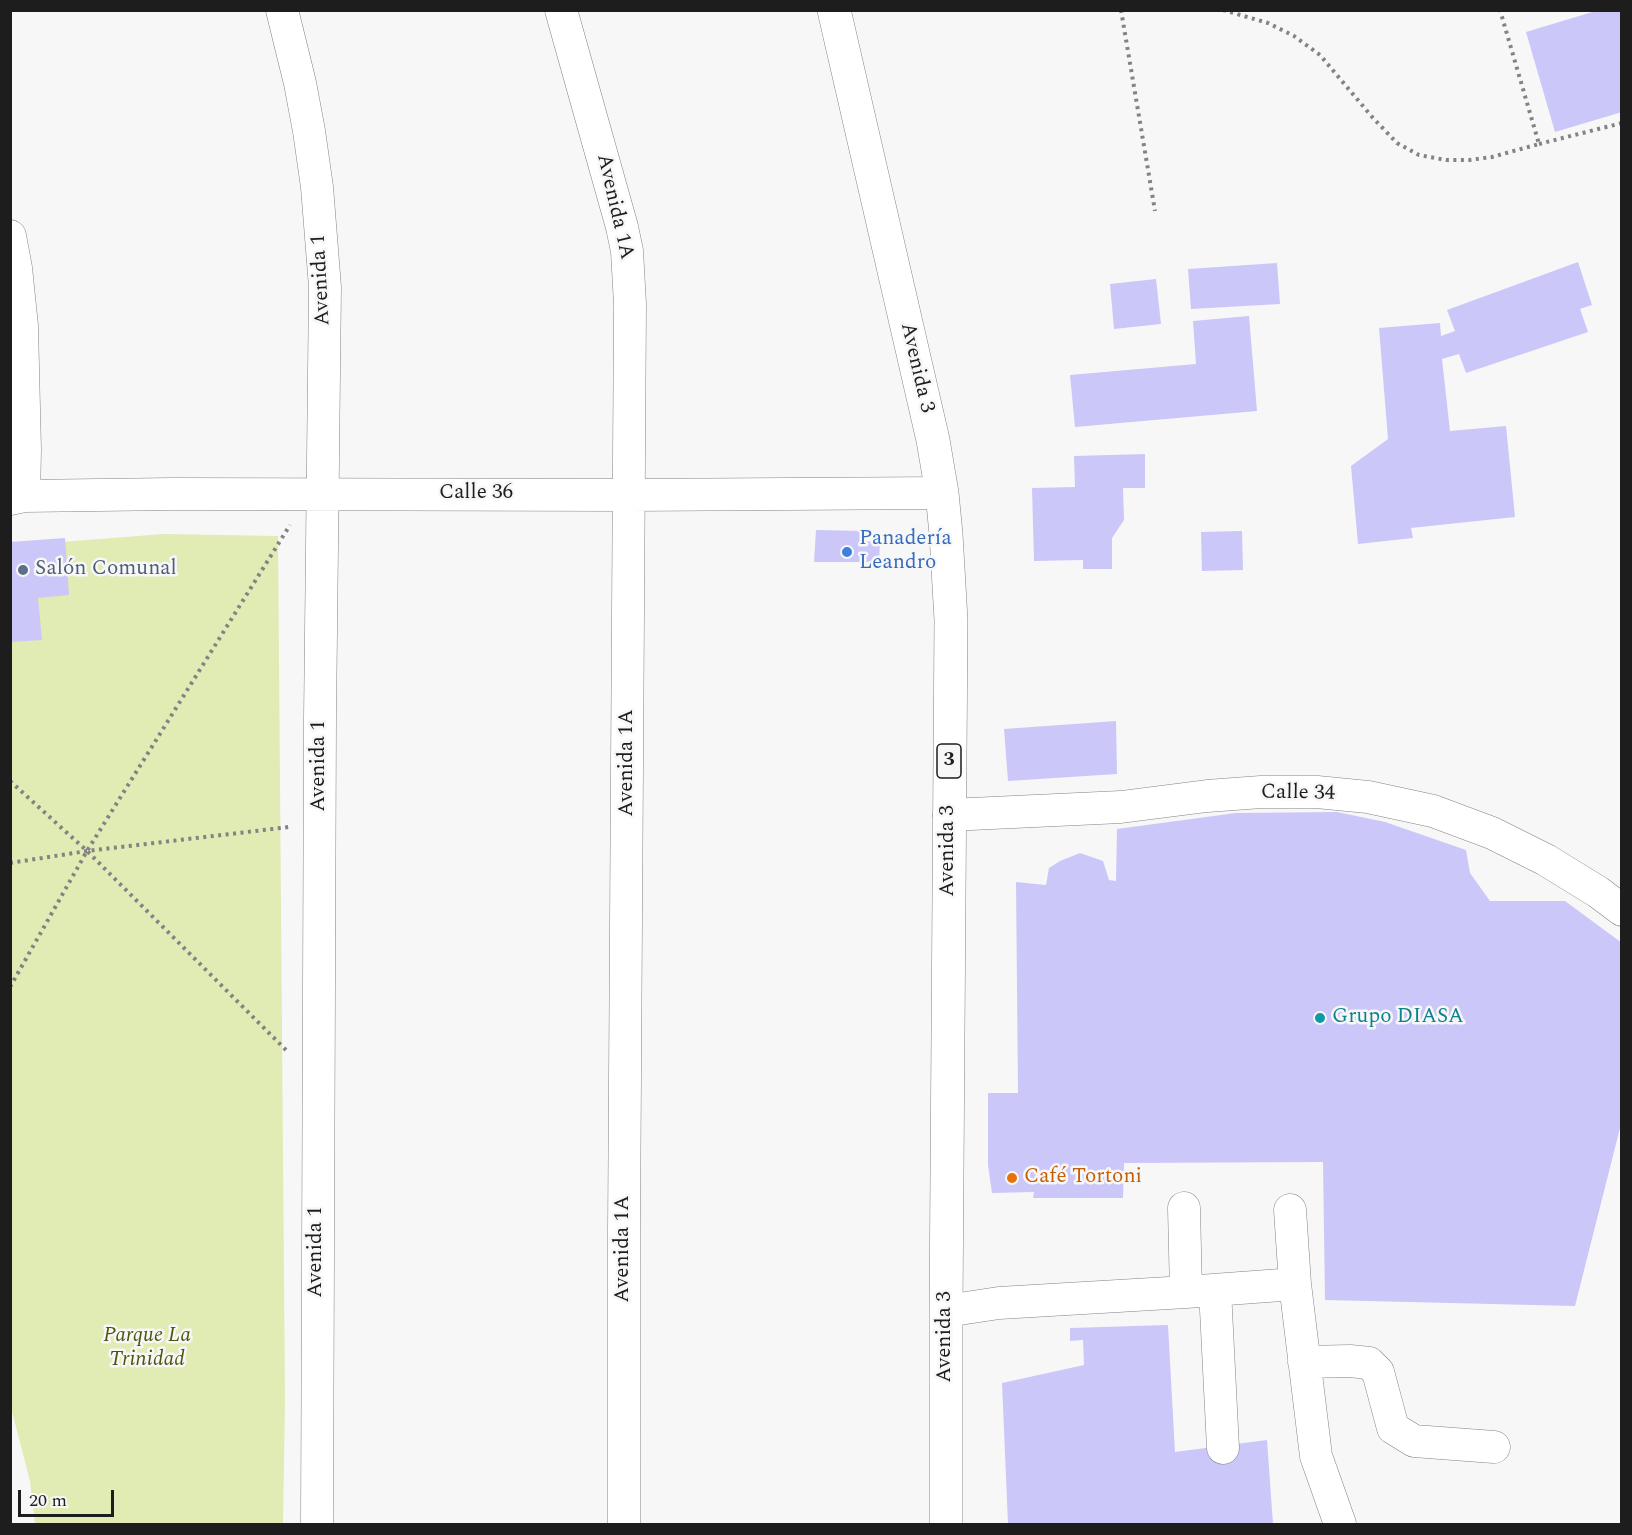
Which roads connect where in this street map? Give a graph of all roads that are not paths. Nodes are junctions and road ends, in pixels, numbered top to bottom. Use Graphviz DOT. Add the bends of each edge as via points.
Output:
graph roads {
  1 [pos="282,10"];
  2 [pos="561,10"];
  3 [pos="834,10"];
  4 [pos="10,236"];
  5 [pos="323,494"];
  6 [pos="942,494"];
  7 [pos="629,495"];
  8 [pos="17,497"];
  9 [pos="949,815"];
  10 [pos="1622,910"];
  11 [pos="1184,1208"];
  12 [pos="1290,1210"];
  13 [pos="1294,1284"];
  14 [pos="1200,1291"];
  15 [pos="946,1311"];
  16 [pos="1304,1362"];
  17 [pos="1494,1447"];
  18 [pos="1223,1449"];
  19 [pos="316,1524"];
  20 [pos="624,1524"];
  21 [pos="946,1524"];
  22 [pos="1340,1524"];
  1 -- 5 [label="street, Avenida 1" via="300,83 318,198 325,287"];
  2 -- 7 [label="street, Avenida 1A" via="627,252"];
  3 -- 6 [label="main road, Avenida 3 / 3"];
  4 -- 8 [label="street" via="22,326 25,450"];
  5 -- 7 [label="street, Calle 36"];
  5 -- 8 [label="street, Calle 36"];
  5 -- 19 [label="street, Avenida 1"];
  6 -- 7 [label="street, Calle 36"];
  6 -- 9 [label="main road, Avenida 3 / 3" via="951,620"];
  7 -- 20 [label="street, Avenida 1A"];
  9 -- 10 [label="street, Calle 34" via="1122,807 1261,792 1368,797 1433,810 1492,833 1546,860"];
  9 -- 15 [label="main road, Avenida 3 / 3"];
  11 -- 14 [label="street"];
  12 -- 13 [label="street"];
  13 -- 14 [label="street"];
  13 -- 16 [label="street"];
  14 -- 15 [label="street" via="999,1303"];
  14 -- 18 [label="street"];
  15 -- 21 [label="main road, Avenida 3 / 3"];
  16 -- 17 [label="street" via="1369,1363 1378,1372 1393,1428 1414,1441"];
  16 -- 22 [label="street" via="1316,1456"];
}
